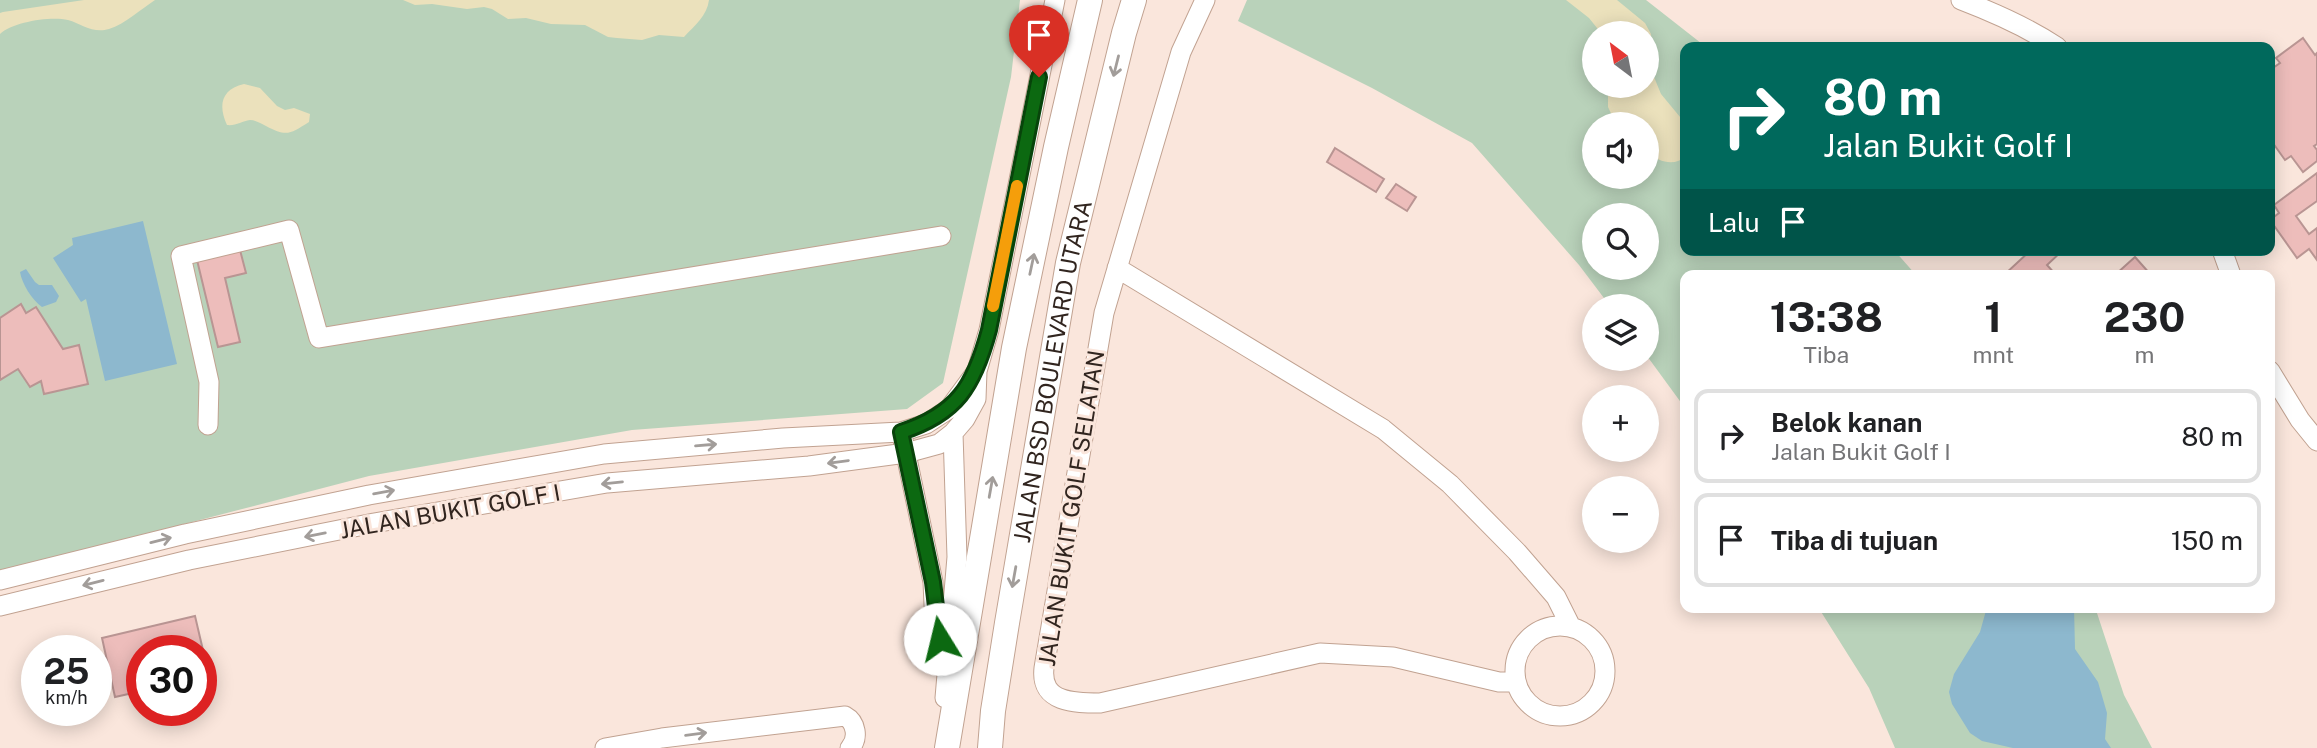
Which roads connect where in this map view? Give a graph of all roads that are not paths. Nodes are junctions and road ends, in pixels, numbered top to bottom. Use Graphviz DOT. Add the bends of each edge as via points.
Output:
graph roads {
  1 [pos="1055,0"];
  2 [pos="1090,0"];
  3 [pos="1134,0"];
  4 [pos="1205,0"];
  5 [pos="1961,0"];
  6 [pos="2049,42"];
  7 [pos="942,235"];
  8 [pos="1117,268"];
  9 [pos="977,371"];
  10 [pos="2275,379"];
  11 [pos="208,425"];
  12 [pos="901,432"];
  13 [pos="953,433"];
  14 [pos="2317,441"];
  15 [pos="906,453"];
  16 [pos="0,580"];
  17 [pos="2,600"];
  18 [pos="1571,627"];
  19 [pos="948,665"];
  20 [pos="1516,681"];
  21 [pos="605,748"];
  22 [pos="850,748"];
  23 [pos="945,748"];
  24 [pos="990,748"];
  1 -- 9 [label="street, JALAN BUKIT GOLF I"];
  23 -- 2 [label="main road, JALAN BSD BOULEVARD UTARA, one-way" via="1014,348"];
  3 -- 24 [label="main road, JALAN BSD BOULEVARD UTARA, one-way" via="1068,263"];
  4 -- 8 [label="street, JALAN BUKIT GOLF SELATAN" via="1181,52"];
  5 -- 6 [label="street"];
  7 -- 11 [label="street" via="319,338 289,230 181,256 209,382"];
  8 -- 18 [label="street" via="1383,429 1450,484 1501,535 1556,597"];
  8 -- 20 [label="street, JALAN BUKIT GOLF SELATAN" via="1104,313 1044,668 1050,691 1070,702 1100,703 1320,653 1393,657 1499,682"];
  9 -- 12 [label="street, JALAN BUKIT GOLF I" via="949,409 926,424"];
  9 -- 13 [label="street, JALAN BUKIT GOLF I" via="976,399"];
  10 -- 14 [label="street"];
  12 -- 15 [label="street"];
  16 -- 12 [label="street, JALAN BUKIT GOLF I, one-way" via="369,495 604,454"];
  13 -- 15 [label="street, JALAN BUKIT GOLF I" via="939,444"];
  13 -- 19 [label="street" via="957,557"];
  15 -- 17 [label="street, JALAN BUKIT GOLF I, one-way" via="607,483 374,523"];
  15 -- 19 [label="street"];
  18 -- 20 [label="street" via="1548,628 1528,639 1516,659"];
  18 -- 20 [label="street" via="1589,636 1604,662 1604,682 1587,706 1570,715 1540,712 1524,699"];
  19 -- 23 [label="street"];
  21 -- 22 [label="street, one-way" via="845,716 855,732"];
}
